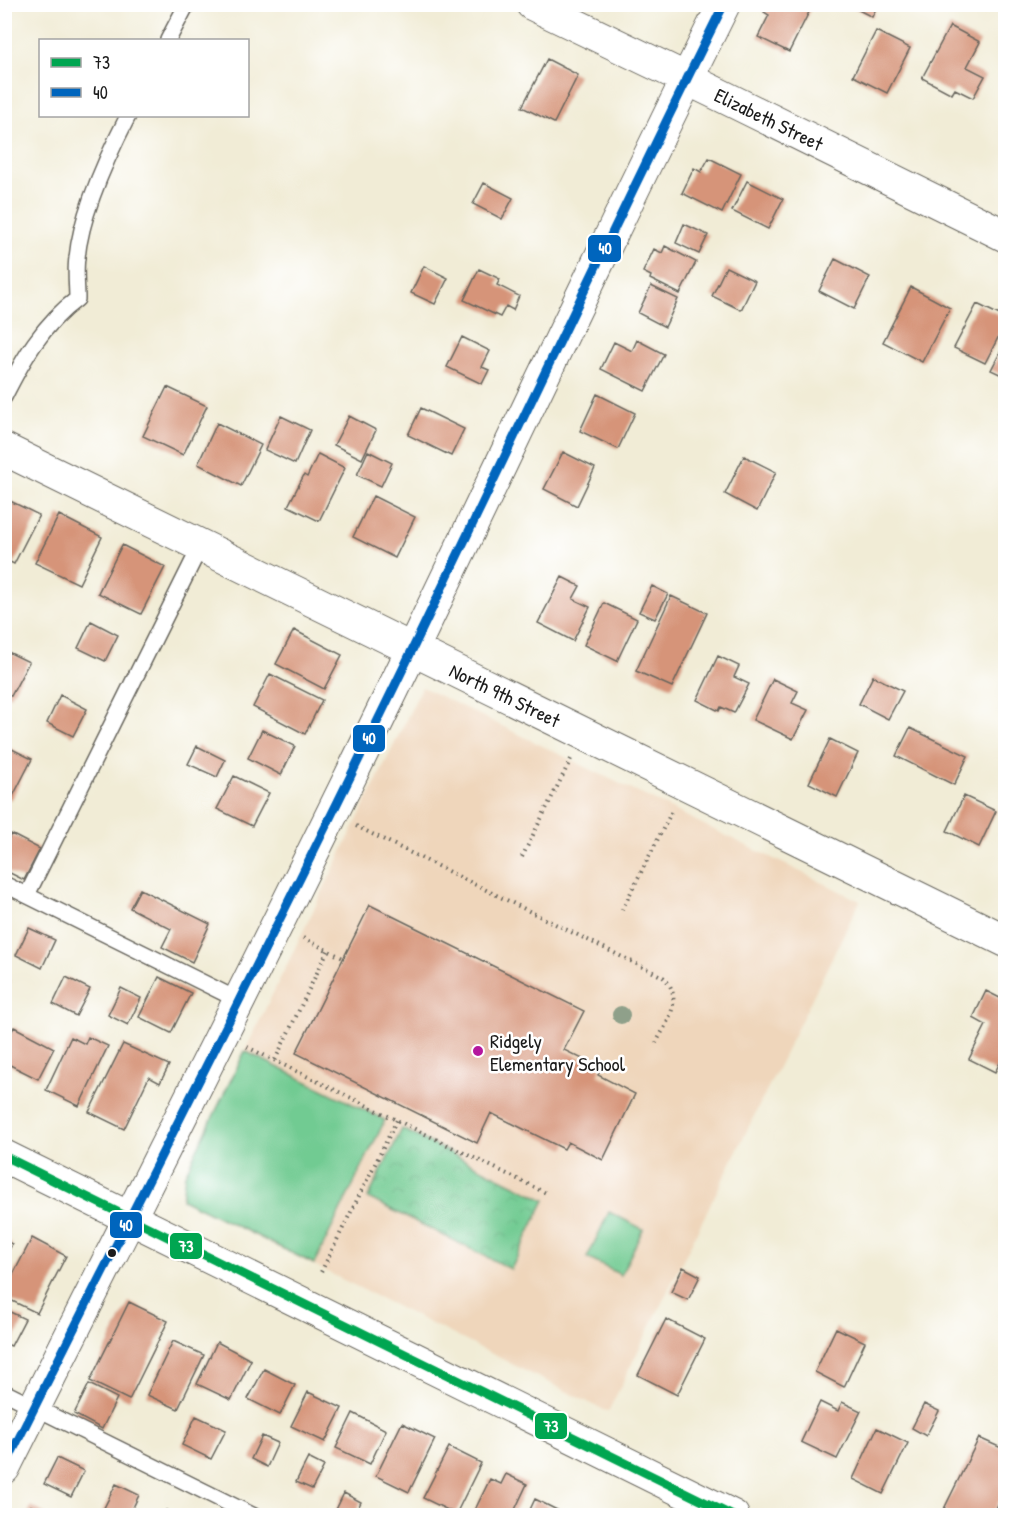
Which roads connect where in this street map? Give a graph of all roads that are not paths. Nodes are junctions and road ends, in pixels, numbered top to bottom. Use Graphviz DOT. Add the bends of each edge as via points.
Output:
graph roads {
  1 [pos="187,4"];
  2 [pos="532,4"];
  3 [pos="724,4"];
  4 [pos="169,39"];
  5 [pos="686,79"];
  6 [pos="127,117"];
  7 [pos="1005,236"];
  8 [pos="4,397"];
  9 [pos="4,449"];
  10 [pos="201,545"];
  11 [pos="412,650"];
  12 [pos="4,884"];
  13 [pos="27,895"];
  14 [pos="1005,941"];
  15 [pos="240,1001"];
  16 [pos="4,1156"];
  17 [pos="130,1218"];
  18 [pos="4,1392"];
  19 [pos="35,1407"];
  20 [pos="4,1468"];
  21 [pos="254,1515"];
  22 [pos="733,1515"];
  1 -- 4 [label="lane"];
  2 -- 5 [label="street, Elizabeth Street"];
  3 -- 5 [label="street"];
  5 -- 7 [label="street, Elizabeth Street"];
  5 -- 11 [label="street"];
  6 -- 8 [label="lane" via="85,221 77,258 77,299 46,325"];
  9 -- 10 [label="street, North 9th Street"];
  10 -- 11 [label="street, North 9th Street"];
  10 -- 13 [label="lane"];
  11 -- 14 [label="street, North 9th Street"];
  11 -- 15 [label="street"];
  12 -- 13 [label="lane"];
  13 -- 15 [label="lane"];
  15 -- 17 [label="street"];
  16 -- 17 [label="street"];
  17 -- 19 [label="street"];
  17 -- 22 [label="street"];
  18 -- 19 [label="lane"];
  19 -- 20 [label="street"];
  19 -- 21 [label="lane"];
}
